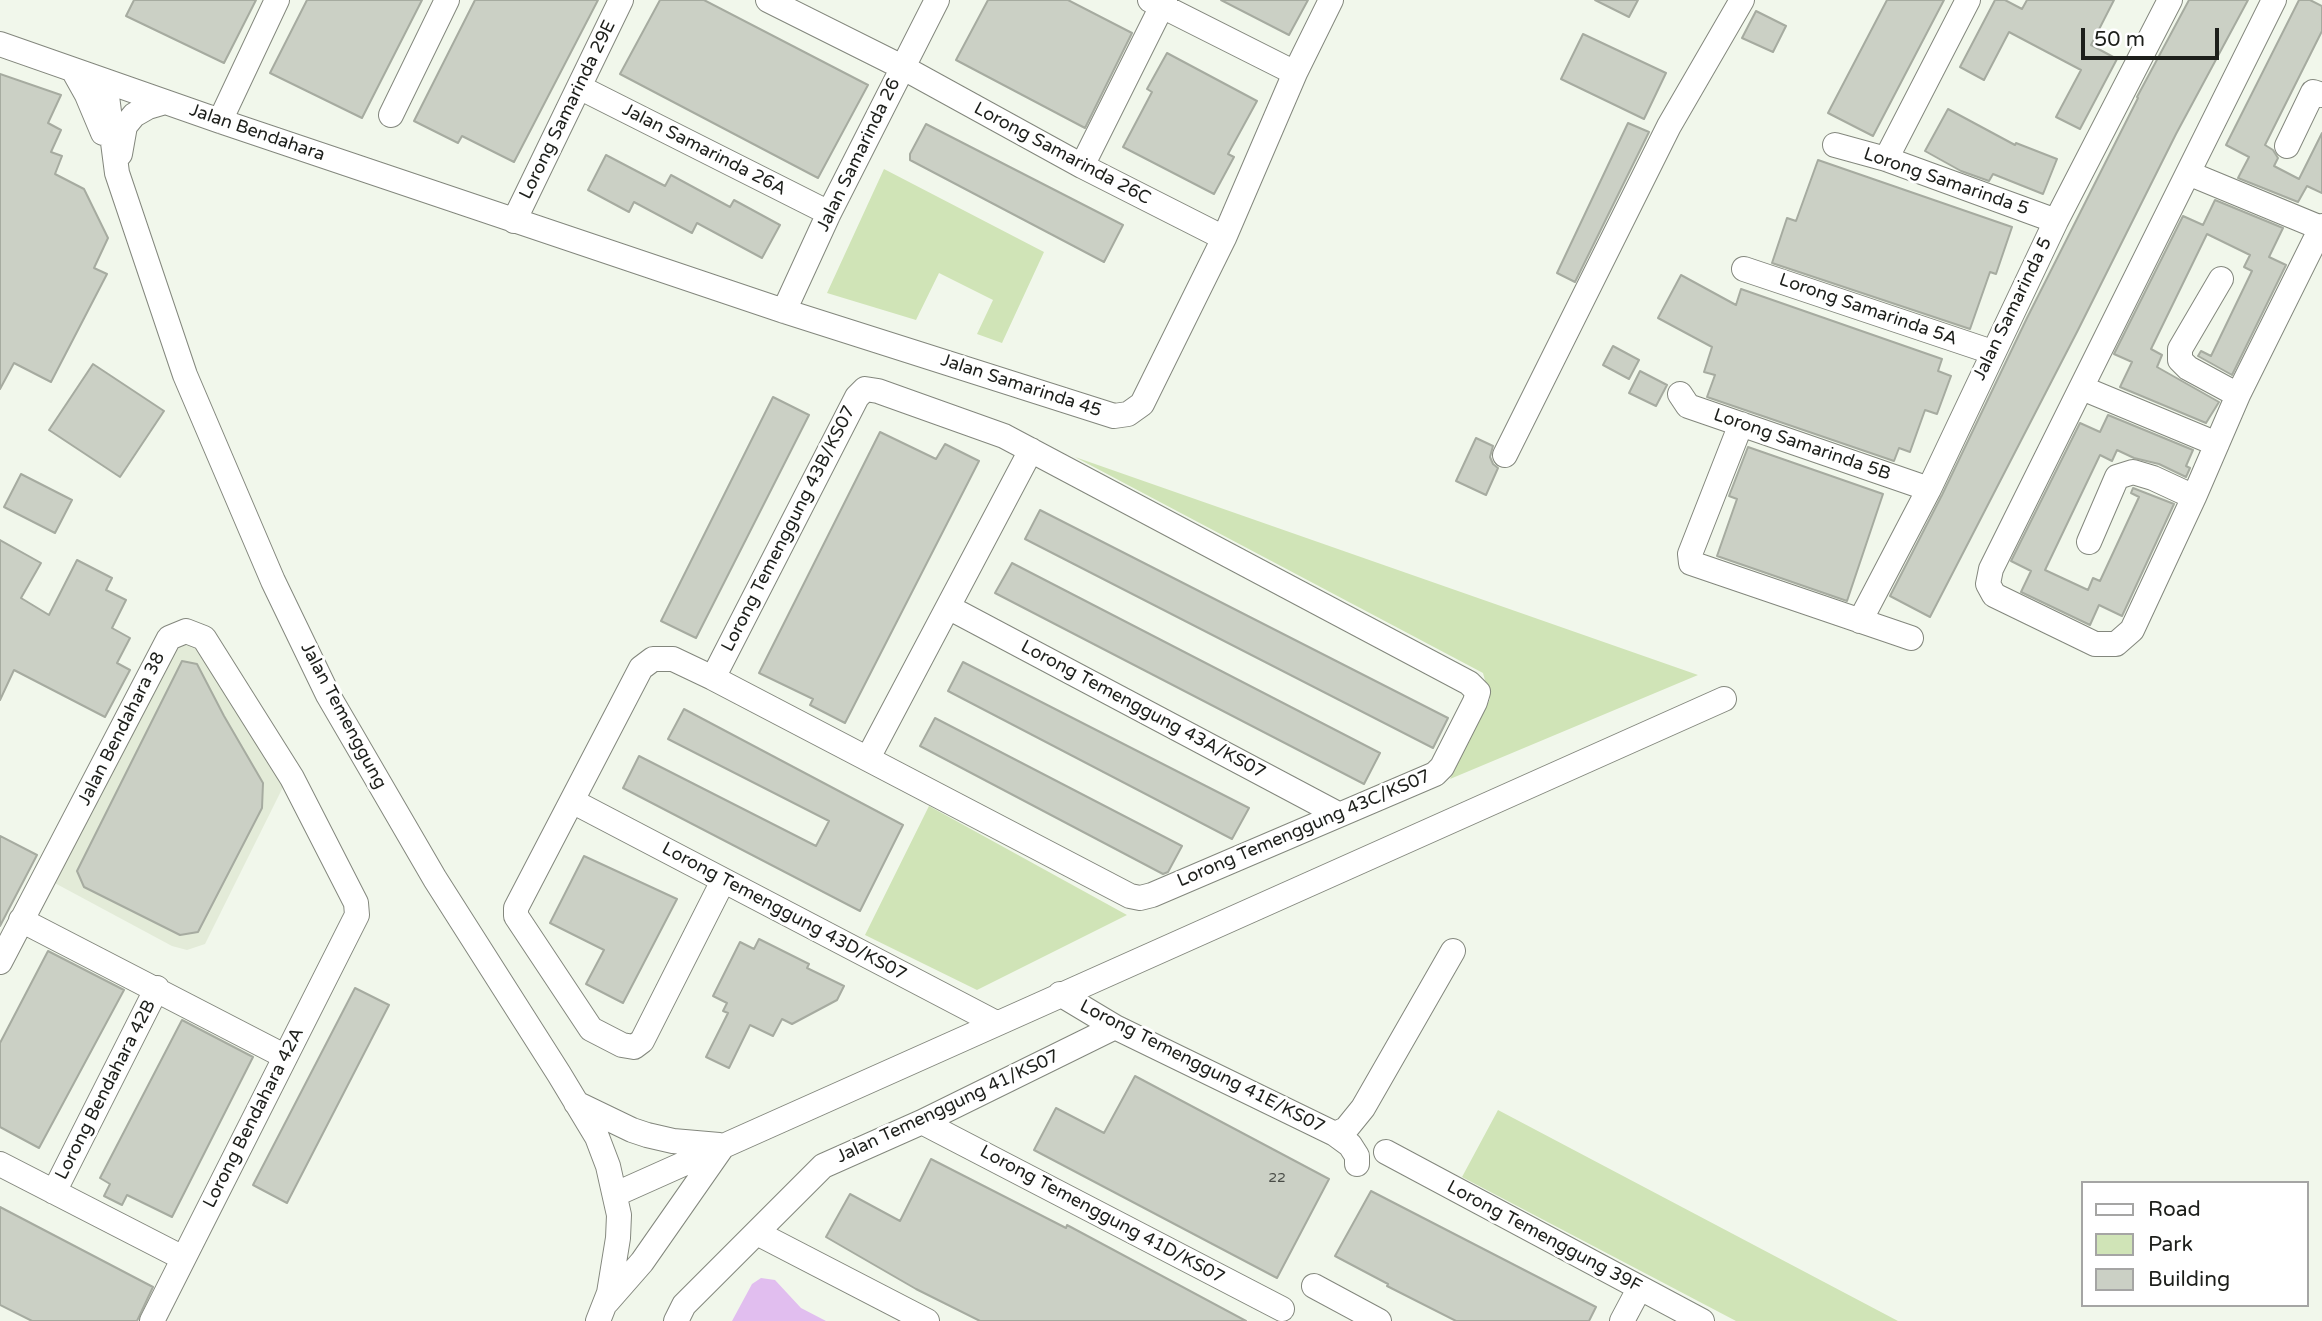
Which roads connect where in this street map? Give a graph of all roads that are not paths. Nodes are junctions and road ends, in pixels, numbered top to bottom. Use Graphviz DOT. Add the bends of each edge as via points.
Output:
graph roads {
  1 [pos="277,0"];
  2 [pos="447,0"];
  3 [pos="621,0"];
  4 [pos="768,0"];
  5 [pos="937,0"];
  6 [pos="1331,0"];
  7 [pos="1742,0"];
  8 [pos="1968,0"];
  9 [pos="2170,0"];
  10 [pos="2274,0"];
  11 [pos="1159,2"];
  12 [pos="0,44"];
  13 [pos="902,67"];
  14 [pos="73,70"];
  15 [pos="1295,73"];
  16 [pos="105,81"];
  17 [pos="2319,87"];
  18 [pos="579,88"];
  19 [pos="165,102"];
  20 [pos="391,115"];
  21 [pos="220,121"];
  22 [pos="1835,145"];
  23 [pos="2287,146"];
  24 [pos="1886,159"];
  25 [pos="1082,166"];
  26 [pos="117,173"];
  27 [pos="2188,173"];
  28 [pos="829,213"];
  29 [pos="514,220"];
  30 [pos="2056,221"];
  31 [pos="2321,227"];
  32 [pos="1224,238"];
  33 [pos="1744,268"];
  34 [pos="2221,279"];
  35 [pos="785,311"];
  36 [pos="1992,352"];
  37 [pos="2081,388"];
  38 [pos="1680,394"];
  39 [pos="2238,395"];
  40 [pos="1741,424"];
  41 [pos="2217,444"];
  42 [pos="1031,450"];
  43 [pos="1505,455"];
  44 [pos="1928,489"];
  45 [pos="2194,497"];
  46 [pos="2090,542"];
  47 [pos="948,607"];
  48 [pos="1860,621"];
  49 [pos="1911,638"];
  50 [pos="713,678"];
  51 [pos="1724,699"];
  52 [pos="868,758"];
  53 [pos="572,801"];
  54 [pos="1338,814"];
  55 [pos="723,881"];
  56 [pos="357,915"];
  57 [pos="22,920"];
  58 [pos="1453,951"];
  59 [pos="0,962"];
  60 [pos="157,988"];
  61 [pos="1060,994"];
  62 [pos="996,1023"];
  63 [pos="1115,1027"];
  64 [pos="284,1056"];
  65 [pos="576,1103"];
  66 [pos="922,1122"];
  67 [pos="1335,1134"];
  68 [pos="723,1145"];
  69 [pos="1387,1152"];
  70 [pos="0,1164"];
  71 [pos="1357,1164"];
  72 [pos="54,1192"];
  73 [pos="616,1194"];
  74 [pos="757,1233"];
  75 [pos="183,1258"];
  76 [pos="1314,1286"];
  77 [pos="1639,1289"];
  78 [pos="1282,1310"];
  79 [pos="601,1313"];
  80 [pos="152,1321"];
  81 [pos="676,1321"];
  82 [pos="927,1321"];
  83 [pos="1379,1321"];
  84 [pos="1622,1321"];
  85 [pos="1702,1321"];
  1 -- 21 [label="street"];
  2 -- 20 [label="street"];
  3 -- 18 [label="street, Lorong Samarinda 29E"];
  4 -- 13 [label="street, Lorong Samarinda 26C"];
  5 -- 13 [label="street, Jalan Samarinda 26"];
  6 -- 15 [label="street, Jalan Samarinda 45"];
  7 -- 43 [label="street" via="1669,126"];
  8 -- 24 [label="street"];
  9 -- 30 [label="street, Jalan Samarinda 5"];
  10 -- 27 [label="street"];
  11 -- 15 [label="street"];
  11 -- 25 [label="street"];
  12 -- 14 [label="street, Jalan Bendahara"];
  13 -- 25 [label="street, Lorong Samarinda 26C"];
  13 -- 28 [label="street, Jalan Samarinda 26"];
  14 -- 16 [label="street, Jalan Bendahara"];
  14 -- 26 [label="street" via="96,114"];
  15 -- 32 [label="street, Jalan Samarinda 45"];
  16 -- 19 [label="street, Jalan Bendahara"];
  16 -- 26 [label="street, Jalan Temenggung"];
  17 -- 23 [label="street"];
  18 -- 28 [label="street, Jalan Samarinda 26A"];
  18 -- 29 [label="street, Lorong Samarinda 29E"];
  19 -- 21 [label="street, Jalan Bendahara"];
  19 -- 26 [label="street" via="134,115 125,126"];
  21 -- 29 [label="street, Jalan Bendahara"];
  22 -- 24 [label="street, Lorong Samarinda 5"];
  24 -- 30 [label="street, Lorong Samarinda 5"];
  25 -- 32 [label="street, Lorong Samarinda 26C"];
  26 -- 65 [label="street, Jalan Temenggung" via="185,375 328,695 435,879"];
  27 -- 31 [label="street"];
  27 -- 37 [label="street"];
  28 -- 35 [label="street, Jalan Samarinda 26"];
  29 -- 35 [label="street, Jalan Samarinda 45"];
  30 -- 36 [label="street, Jalan Samarinda 5"];
  31 -- 39 [label="street"];
  32 -- 35 [label="street, Jalan Samarinda 45" via="1142,404 1128,414 1114,416"];
  33 -- 36 [label="street, Lorong Samarinda 5A"];
  34 -- 39 [label="street" via="2180,349 2180,360"];
  36 -- 44 [label="street, Jalan Samarinda 5"];
  37 -- 41 [label="street"];
  37 -- 45 [label="street" via="1991,569 1988,584 1994,595 2095,645 2116,644 2132,630"];
  38 -- 40 [label="street, Lorong Samarinda 5B" via="1688,405"];
  39 -- 41 [label="street"];
  40 -- 44 [label="street, Lorong Samarinda 5B"];
  40 -- 48 [label="street" via="1690,554 1691,563"];
  41 -- 45 [label="street"];
  42 -- 47 [label="street"];
  42 -- 50 [label="street, Lorong Temenggung 43B/KS07" via="1004,436 865,389"];
  42 -- 54 [label="street, Lorong Temenggung 43C/KS07" via="1458,677 1478,692 1435,774"];
  44 -- 48 [label="street, Jalan Samarinda 5"];
  45 -- 46 [label="street" via="2133,472 2116,477"];
  47 -- 52 [label="street"];
  47 -- 54 [label="street, Lorong Temenggung 43A/KS07"];
  48 -- 49 [label="street"];
  50 -- 52 [label="street, Lorong Temenggung 43C/KS07"];
  50 -- 53 [label="street, Lorong Temenggung 43C/KS07" via="673,659 653,659 641,668"];
  51 -- 61 [label="street"];
  52 -- 54 [label="street, Lorong Temenggung 43C/KS07" via="1140,898"];
  53 -- 55 [label="street, Lorong Temenggung 43D/KS07"];
  53 -- 55 [label="street, Lorong Temenggung 43C/KS07" via="516,908 516,916 591,1029 622,1045 634,1047 642,1041"];
  55 -- 62 [label="street, Lorong Temenggung 43D/KS07"];
  56 -- 57 [label="street, Jalan Bendahara 38" via="356,903 292,778 204,638 186,631 169,638"];
  56 -- 64 [label="street, Lorong Bendahara 42A"];
  57 -- 59 [label="street, Jalan Bendahara 38"];
  57 -- 60 [label="street"];
  58 -- 67 [label="street, Lorong Temenggung 41E/KS07" via="1363,1108 1346,1129"];
  60 -- 64 [label="street"];
  60 -- 72 [label="street, Lorong Bendahara 42B"];
  61 -- 62 [label="street"];
  61 -- 63 [label="street, Lorong Temenggung 41E/KS07"];
  62 -- 68 [label="street"];
  63 -- 66 [label="street, Jalan Temenggung 41/KS07"];
  63 -- 67 [label="street, Lorong Temenggung 41E/KS07"];
  64 -- 75 [label="street, Lorong Bendahara 42A"];
  65 -- 68 [label="street" via="648,1135"];
  65 -- 73 [label="street, Jalan Temenggung" via="597,1138"];
  66 -- 74 [label="street, Jalan Temenggung 41/KS07" via="823,1166"];
  66 -- 78 [label="street, Lorong Temenggung 41D/KS07"];
  67 -- 71 [label="street" via="1350,1144"];
  68 -- 73 [label="street"];
  68 -- 79 [label="street"];
  69 -- 77 [label="street, Lorong Temenggung 39F"];
  70 -- 72 [label="street"];
  72 -- 75 [label="street"];
  73 -- 79 [label="street, Jalan Temenggung" via="616,1262"];
  74 -- 81 [label="street, Jalan Temenggung 41/KS07" via="684,1305"];
  74 -- 82 [label="street"];
  75 -- 80 [label="street, Lorong Bendahara 42A"];
  76 -- 83 [label="street"];
  77 -- 84 [label="street"];
  77 -- 85 [label="street, Lorong Temenggung 39F"];
}
